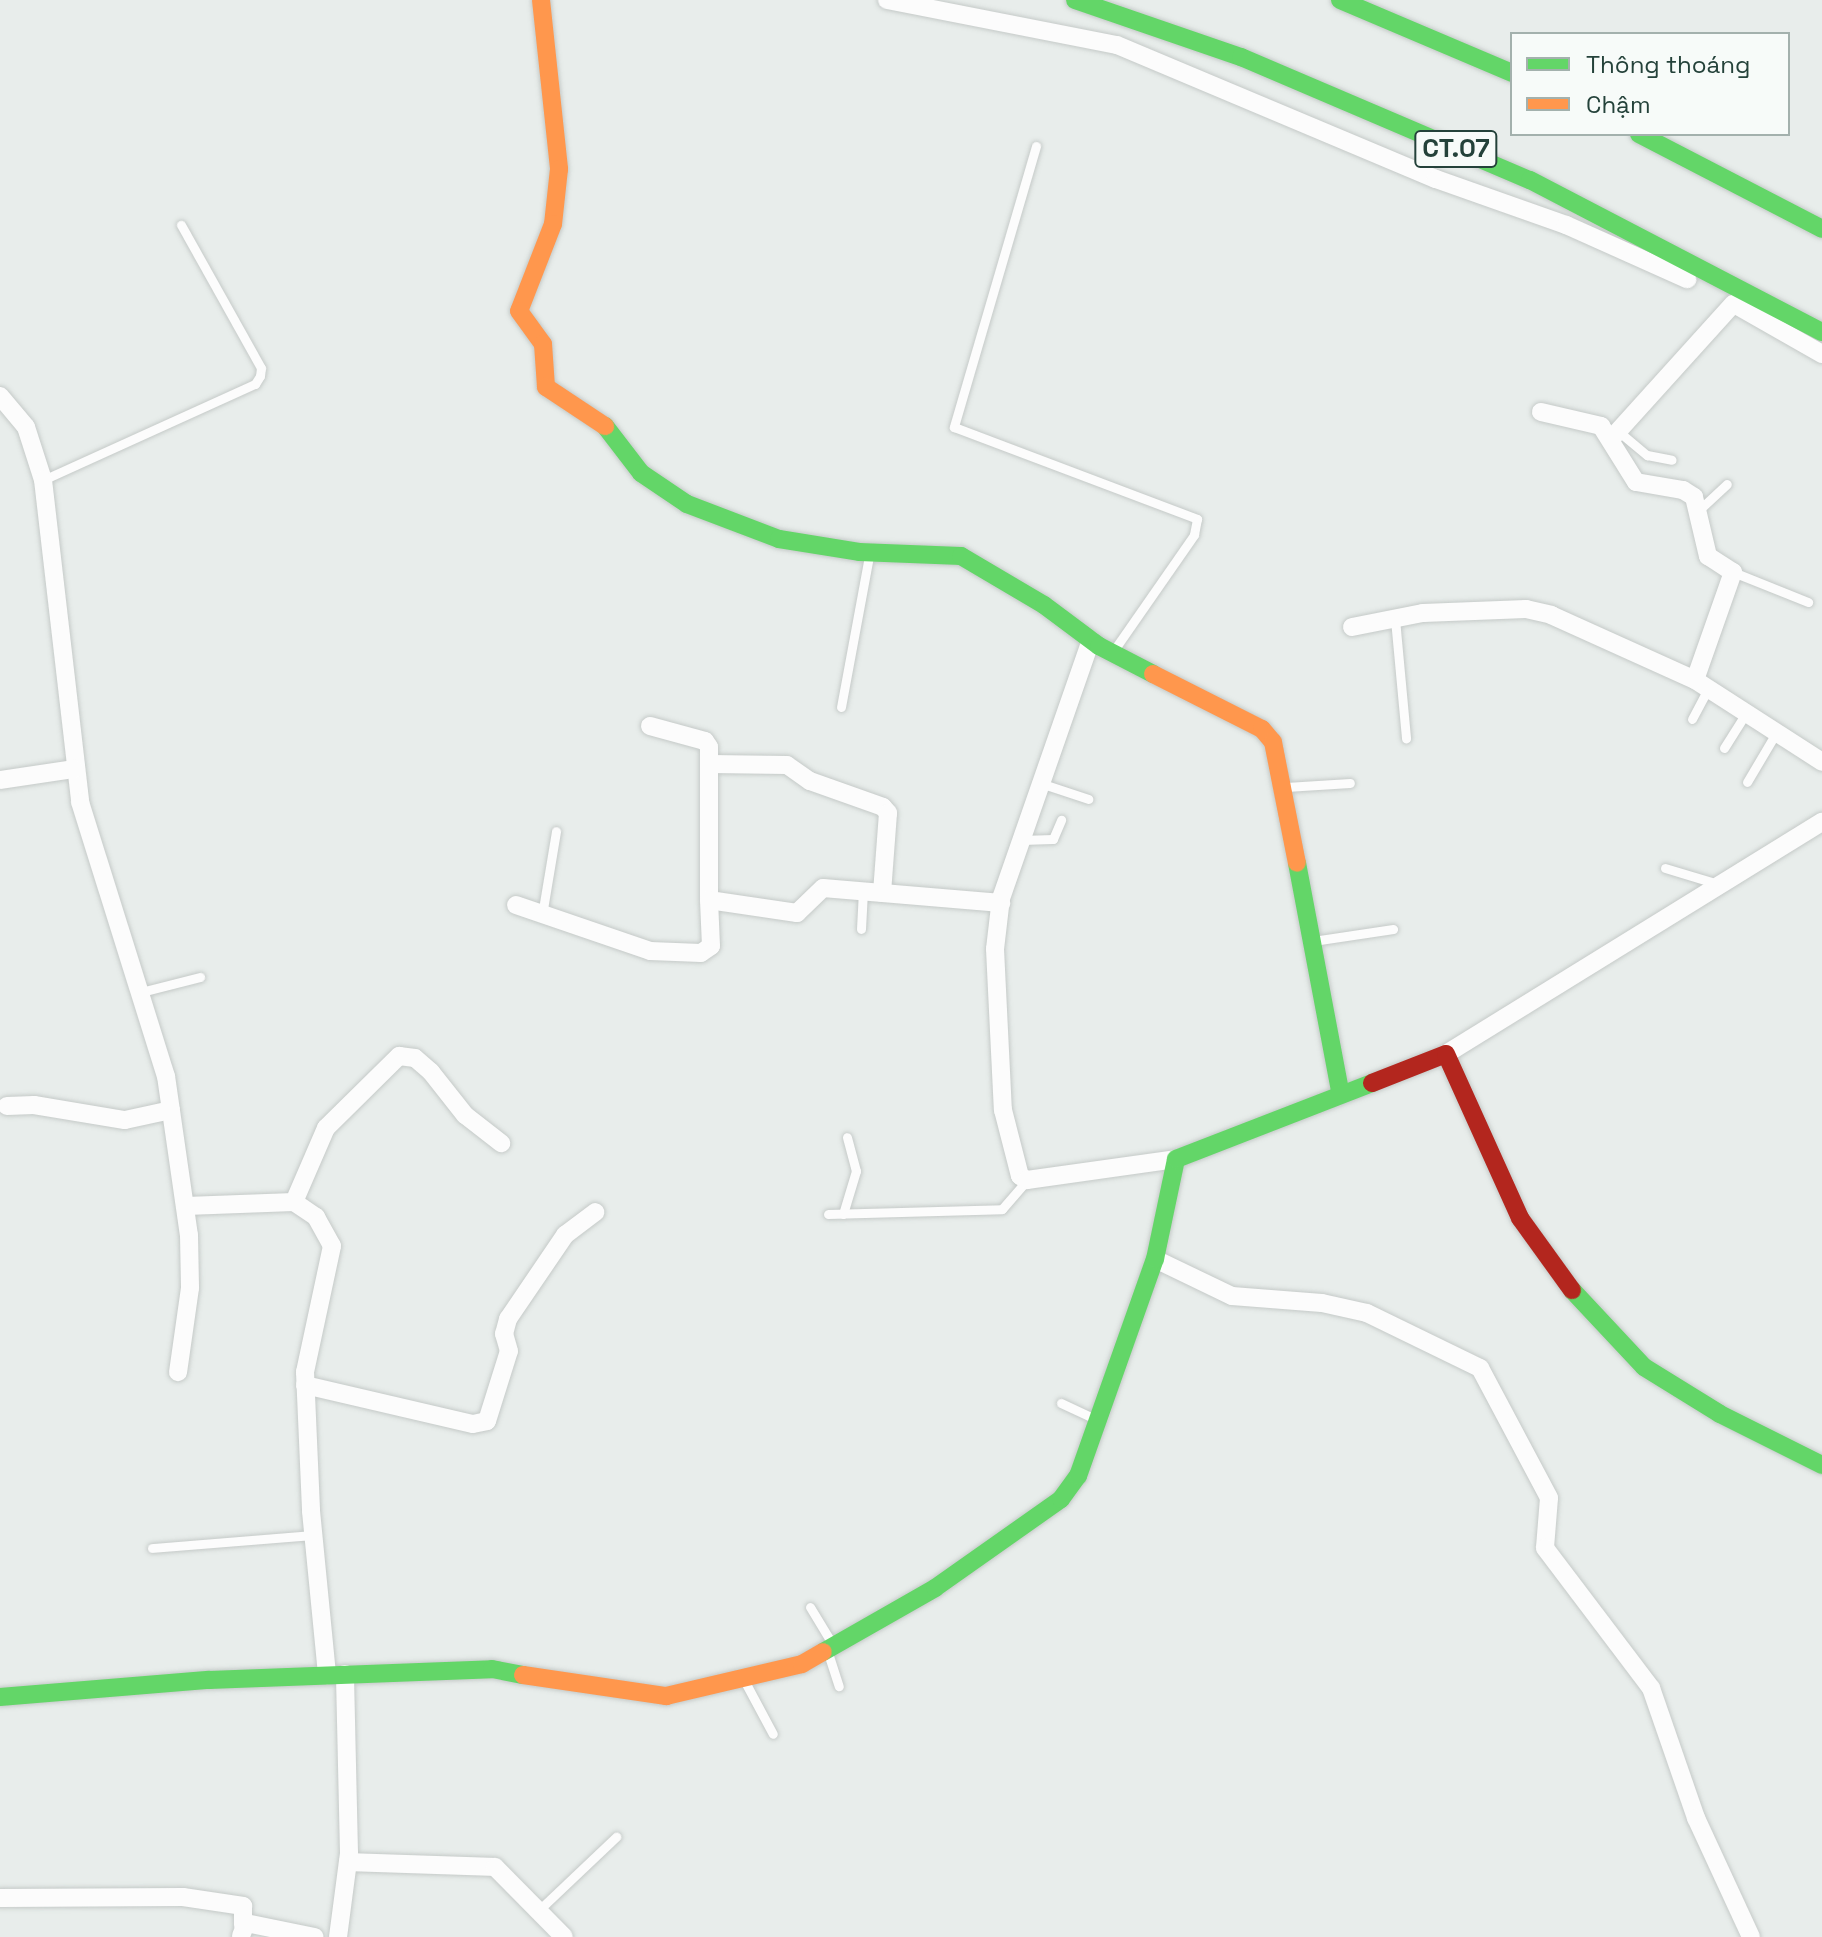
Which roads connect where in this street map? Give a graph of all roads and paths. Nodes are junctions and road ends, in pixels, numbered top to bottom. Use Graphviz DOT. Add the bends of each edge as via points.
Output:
graph roads {
  1 [pos="541,0"];
  2 [pos="887,0"];
  3 [pos="1075,0"];
  4 [pos="1340,0"];
  5 [pos="1510,72"];
  6 [pos="1643,136"];
  7 [pos="1036,146"];
  8 [pos="181,225"];
  9 [pos="1822,229"];
  10 [pos="1733,304"];
  11 [pos="1822,332"];
  12 [pos="1822,354"];
  13 [pos="0,396"];
  14 [pos="1541,412"];
  15 [pos="1614,435"];
  16 [pos="1672,460"];
  17 [pos="43,480"];
  18 [pos="1727,484"];
  19 [pos="1699,510"];
  20 [pos="870,552"];
  21 [pos="1733,572"];
  22 [pos="1808,602"];
  23 [pos="1395,619"];
  24 [pos="1352,627"];
  25 [pos="1091,640"];
  26 [pos="1112,653"];
  27 [pos="1701,685"];
  28 [pos="841,707"];
  29 [pos="1746,713"];
  30 [pos="1692,719"];
  31 [pos="650,726"];
  32 [pos="1776,733"];
  33 [pos="1406,738"];
  34 [pos="1724,748"];
  35 [pos="1822,762"];
  36 [pos="710,764"];
  37 [pos="74,769"];
  38 [pos="0,780"];
  39 [pos="1747,782"];
  40 [pos="1040,783"];
  41 [pos="1350,783"];
  42 [pos="1284,787"];
  43 [pos="1088,799"];
  44 [pos="1061,820"];
  45 [pos="1822,822"];
  46 [pos="556,831"];
  47 [pos="1019,840"];
  48 [pos="1665,868"];
  49 [pos="1722,885"];
  50 [pos="872,892"];
  51 [pos="709,900"];
  52 [pos="1001,903"];
  53 [pos="516,905"];
  54 [pos="542,915"];
  55 [pos="861,929"];
  56 [pos="1393,929"];
  57 [pos="1309,941"];
  58 [pos="200,977"];
  59 [pos="141,992"];
  60 [pos="1446,1054"];
  61 [pos="1340,1091"];
  62 [pos="7,1106"];
  63 [pos="171,1110"];
  64 [pos="847,1137"];
  65 [pos="501,1143"];
  66 [pos="1176,1159"];
  67 [pos="1027,1180"];
  68 [pos="294,1202"];
  69 [pos="186,1206"];
  70 [pos="595,1212"];
  71 [pos="828,1214"];
  72 [pos="843,1214"];
  73 [pos="1155,1259"];
  74 [pos="178,1372"];
  75 [pos="305,1385"];
  76 [pos="1061,1403"];
  77 [pos="1098,1420"];
  78 [pos="1822,1465"];
  79 [pos="314,1535"];
  80 [pos="152,1548"];
  81 [pos="810,1607"];
  82 [pos="830,1648"];
  83 [pos="336,1674"];
  84 [pos="742,1677"];
  85 [pos="839,1686"];
  86 [pos="0,1697"];
  87 [pos="773,1734"];
  88 [pos="616,1837"];
  89 [pos="348,1862"];
  90 [pos="0,1898"];
  91 [pos="538,1911"];
  92 [pos="242,1931"];
  93 [pos="315,1937"];
  94 [pos="338,1937"];
  95 [pos="564,1937"];
  96 [pos="1751,1937"];
  1 -- 20 [label="main road" via="559,169 553,224 519,311 543,344 546,387 602,422 641,473 687,504 779,539"];
  2 -- 10 [label="street" via="1117,45 1436,179 1566,225"];
  3 -- 11 [label="main road, CT.07" via="1241,57 1530,180"];
  4 -- 5 [label="main road"];
  6 -- 9 [label="main road"];
  7 -- 26 [label="lane" via="954,427 1197,519 1194,535"];
  8 -- 17 [label="lane" via="261,368 260,376 255,384"];
  10 -- 12 [label="street"];
  10 -- 15 [label="street"];
  13 -- 17 [label="street" via="26,427"];
  14 -- 15 [label="street" via="1601,426"];
  15 -- 16 [label="lane" via="1647,455"];
  15 -- 19 [label="street" via="1636,482 1690,493"];
  17 -- 37 [label="street"];
  18 -- 19 [label="lane"];
  19 -- 21 [label="street" via="1708,556"];
  20 -- 25 [label="main road" via="961,556"];
  20 -- 28 [label="lane"];
  21 -- 22 [label="lane"];
  21 -- 27 [label="street"];
  23 -- 24 [label="street"];
  23 -- 27 [label="street" via="1526,609 1551,615"];
  23 -- 33 [label="lane"];
  25 -- 26 [label="main road"];
  25 -- 40 [label="street"];
  26 -- 42 [label="main road" via="1262,729 1273,742"];
  27 -- 29 [label="street"];
  27 -- 30 [label="lane"];
  29 -- 32 [label="street"];
  29 -- 34 [label="lane"];
  31 -- 36 [label="street" via="705,741"];
  32 -- 35 [label="street"];
  32 -- 39 [label="lane"];
  36 -- 50 [label="street" via="787,765 810,781 883,807 888,813"];
  36 -- 51 [label="street"];
  37 -- 38 [label="street"];
  37 -- 59 [label="street" via="87,830"];
  40 -- 43 [label="lane"];
  40 -- 47 [label="street"];
  41 -- 42 [label="lane"];
  42 -- 57 [label="main road"];
  44 -- 47 [label="lane" via="1053,839"];
  45 -- 49 [label="street"];
  46 -- 54 [label="lane"];
  47 -- 52 [label="street"];
  48 -- 49 [label="lane"];
  49 -- 60 [label="street"];
  50 -- 51 [label="street" via="823,888 797,913"];
  50 -- 52 [label="street"];
  50 -- 55 [label="lane"];
  51 -- 54 [label="street" via="711,946 701,953 650,951"];
  52 -- 67 [label="street" via="995,949 1003,1110 1020,1176"];
  53 -- 54 [label="street"];
  56 -- 57 [label="lane"];
  57 -- 61 [label="main road"];
  58 -- 59 [label="lane"];
  59 -- 63 [label="street"];
  60 -- 61 [label="main road"];
  60 -- 78 [label="main road" via="1520,1218 1580,1301 1644,1367 1720,1414"];
  61 -- 66 [label="main road"];
  62 -- 63 [label="street" via="34,1105 125,1120"];
  63 -- 69 [label="street"];
  64 -- 72 [label="lane" via="856,1171"];
  65 -- 68 [label="street" via="478,1128 415,1058 399,1056 326,1128"];
  66 -- 67 [label="street"];
  66 -- 73 [label="main road"];
  67 -- 72 [label="lane" via="1002,1209"];
  68 -- 69 [label="street"];
  68 -- 75 [label="street" via="316,1217 332,1246"];
  69 -- 74 [label="street" via="190,1288"];
  70 -- 75 [label="street" via="565,1235 508,1319 504,1334 509,1351 487,1421 473,1424"];
  71 -- 72 [label="lane"];
  73 -- 77 [label="main road"];
  73 -- 96 [label="street" via="1232,1296 1322,1303 1367,1313 1480,1368 1549,1498 1545,1548 1651,1688 1696,1818"];
  75 -- 79 [label="street"];
  76 -- 77 [label="lane"];
  77 -- 82 [label="main road" via="1078,1476 1061,1499 935,1588"];
  79 -- 80 [label="lane"];
  79 -- 83 [label="street"];
  81 -- 82 [label="lane"];
  82 -- 84 [label="main road" via="802,1664"];
  82 -- 85 [label="lane"];
  83 -- 84 [label="main road" via="492,1669 639,1696 666,1696"];
  83 -- 86 [label="main road"];
  83 -- 89 [label="street"];
  84 -- 87 [label="lane"];
  88 -- 91 [label="lane"];
  89 -- 91 [label="street" via="429,1868 480,1863 495,1867"];
  89 -- 94 [label="street"];
  90 -- 92 [label="street" via="183,1897 243,1906"];
  91 -- 95 [label="street"];
  92 -- 93 [label="street"];
}
